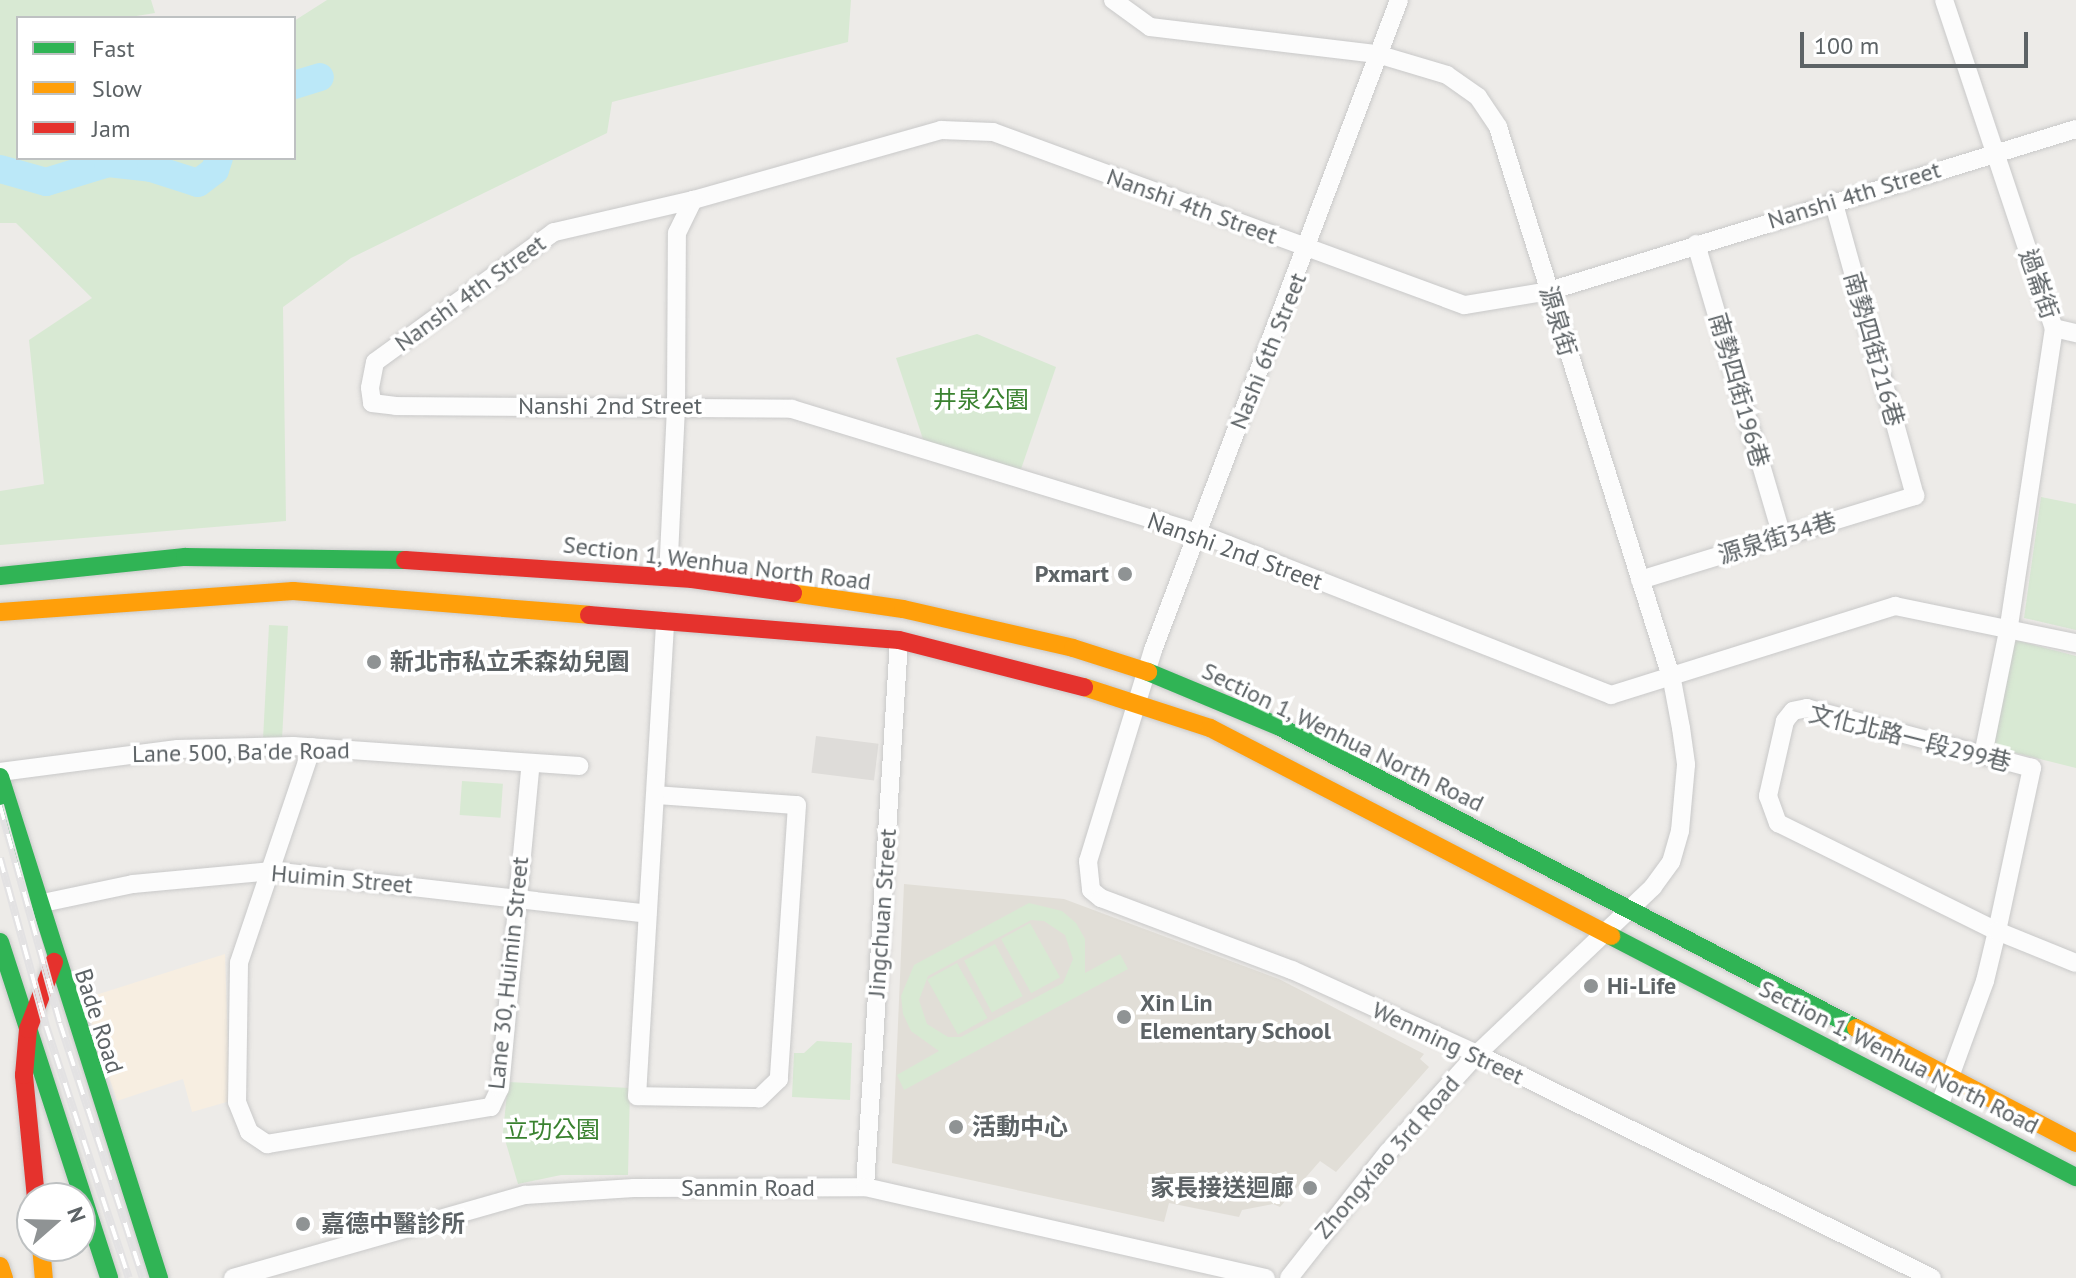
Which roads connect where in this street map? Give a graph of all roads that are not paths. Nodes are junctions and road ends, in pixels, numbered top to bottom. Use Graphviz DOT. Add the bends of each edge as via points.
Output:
graph roads {
  1 [pos="1113,0"];
  2 [pos="1399,0"];
  3 [pos="1944,0"];
  4 [pos="1377,54"];
  5 [pos="2076,129"];
  6 [pos="1994,153"];
  7 [pos="693,200"];
  8 [pos="1833,201"];
  9 [pos="1696,244"];
  10 [pos="1308,249"];
  11 [pos="1549,291"];
  12 [pos="2054,328"];
  13 [pos="2076,333"];
  14 [pos="372,403"];
  15 [pos="676,406"];
  16 [pos="1915,496"];
  17 [pos="1198,533"];
  18 [pos="1782,537"];
  19 [pos="0,576"];
  20 [pos="1640,580"];
  21 [pos="666,599"];
  22 [pos="0,612"];
  23 [pos="2009,626"];
  24 [pos="899,640"];
  25 [pos="2076,643"];
  26 [pos="1146,671"];
  27 [pos="1672,680"];
  28 [pos="1136,702"];
  29 [pos="312,747"];
  30 [pos="1983,755"];
  31 [pos="531,763"];
  32 [pos="579,766"];
  33 [pos="0,774"];
  34 [pos="656,795"];
  35 [pos="272,871"];
  36 [pos="515,898"];
  37 [pos="38,904"];
  38 [pos="1631,911"];
  39 [pos="648,914"];
  40 [pos="1997,931"];
  41 [pos="1605,933"];
  42 [pos="0,942"];
  43 [pos="54,962"];
  44 [pos="2076,963"];
  45 [pos="28,1029"];
  46 [pos="1477,1054"];
  47 [pos="1953,1077"];
  48 [pos="1940,1104"];
  49 [pos="2076,1143"];
  50 [pos="2076,1177"];
  51 [pos="34,1182"];
  52 [pos="865,1187"];
  53 [pos="0,1266"];
  54 [pos="4,1278"];
  55 [pos="109,1278"];
  56 [pos="159,1278"];
  57 [pos="233,1278"];
  58 [pos="1266,1278"];
  59 [pos="1289,1278"];
  60 [pos="1932,1278"];
  1 -- 4 [label="street, 源泉街" via="1150,27"];
  2 -- 4 [label="street, Nashi 6th Street"];
  3 -- 6 [label="street, 過崙街"];
  4 -- 10 [label="street, Nashi 6th Street"];
  4 -- 11 [label="street, 源泉街" via="1447,75 1478,97 1498,127"];
  5 -- 6 [label="street, Nanshi 4th Street"];
  6 -- 8 [label="street, Nanshi 4th Street"];
  6 -- 12 [label="street, 過崙街"];
  7 -- 10 [label="street, Nanshi 4th Street" via="941,130 993,132"];
  7 -- 14 [label="street, Nanshi 4th Street" via="554,232 375,362"];
  7 -- 15 [label="street" via="677,233"];
  8 -- 9 [label="street, Nanshi 4th Street"];
  8 -- 16 [label="street, 南勢四街216巷"];
  9 -- 11 [label="street, Nanshi 4th Street"];
  9 -- 18 [label="street, 南勢四街196巷"];
  10 -- 11 [label="street, Nanshi 4th Street" via="1464,305 1492,305"];
  10 -- 17 [label="street, Nashi 6th Street"];
  11 -- 20 [label="street, 源泉街"];
  12 -- 13 [label="street"];
  12 -- 23 [label="street, 過崙街"];
  14 -- 15 [label="street, Nanshi 2nd Street"];
  15 -- 17 [label="street, Nanshi 2nd Street" via="792,409"];
  15 -- 21 [label="street"];
  16 -- 18 [label="street, 源泉街34巷"];
  17 -- 26 [label="street, Nashi 6th Street"];
  17 -- 27 [label="street, Nanshi 2nd Street" via="1611,695"];
  18 -- 20 [label="street, 源泉街34巷"];
  19 -- 21 [label="main road, Section 1, Wenhua North Road" via="185,557 295,555"];
  20 -- 27 [label="street, 源泉街"];
  21 -- 22 [label="main road, Section 1, Wenhua North Road" via="293,591"];
  21 -- 24 [label="main road, Section 1, Wenhua North Road"];
  21 -- 26 [label="main road, Section 1, Wenhua North Road" via="903,609 1073,648"];
  21 -- 34 [label="street"];
  23 -- 25 [label="street, Nanshi 2nd Street"];
  23 -- 27 [label="street, Nanshi 2nd Street" via="1895,606"];
  23 -- 30 [label="street, 過崙街"];
  24 -- 28 [label="main road, Section 1, Wenhua North Road"];
  24 -- 52 [label="street, Jingchuan Street"];
  26 -- 28 [label="street, Nashi 6th Street"];
  26 -- 38 [label="main road, Section 1, Wenhua North Road" via="1278,726"];
  27 -- 38 [label="street, 源泉街" via="1686,765 1680,831 1671,862"];
  28 -- 41 [label="main road, Section 1, Wenhua North Road" via="1210,728 1270,757"];
  28 -- 46 [label="street, Wenming Street" via="1088,861 1091,890 1292,970"];
  29 -- 31 [label="street, Lane 500, Ba'de Road"];
  29 -- 33 [label="street, Lane 500, Ba'de Road" via="178,749"];
  29 -- 35 [label="street, Lane 30, Huimin Street"];
  30 -- 40 [label="street, 文化北路一段299巷" via="2032,768"];
  30 -- 40 [label="street, 文化北路一段299巷" via="1807,708 1793,711 1785,721 1768,796 1778,823"];
  31 -- 32 [label="street, Lane 500, Ba'de Road"];
  31 -- 36 [label="street, Lane 30, Huimin Street"];
  33 -- 37 [label="main road, Bade Road"];
  34 -- 39 [label="street"];
  34 -- 39 [label="street" via="797,805 779,1079 771,1091 748,1100 637,1096"];
  35 -- 36 [label="street, Huimin Street"];
  35 -- 36 [label="street, Lane 30, Huimin Street" via="239,963 235,1054 241,1118 257,1142 267,1144 491,1107 500,1088"];
  35 -- 37 [label="street, Huimin Street" via="133,884"];
  36 -- 39 [label="street, Huimin Street"];
  37 -- 43 [label="main road, Bade Road"];
  38 -- 41 [label="street, Zhongxiao 3rd Road"];
  38 -- 47 [label="main road, Section 1, Wenhua North Road"];
  40 -- 44 [label="street, 文化北路一段299巷"];
  40 -- 47 [label="street, 文化北路一段299巷"];
  41 -- 46 [label="street, Zhongxiao 3rd Road"];
  41 -- 48 [label="main road, Section 1, Wenhua North Road"];
  42 -- 45 [label="main road"];
  43 -- 45 [label="main road"];
  43 -- 56 [label="main road, Bade Road"];
  45 -- 51 [label="main road" via="24,1075"];
  45 -- 55 [label="main road"];
  46 -- 59 [label="street, Zhongxiao 3rd Road" via="1388,1152"];
  46 -- 60 [label="street, Wenming Street"];
  47 -- 48 [label="street, 文化北路一段299巷"];
  47 -- 49 [label="main road, Section 1, Wenhua North Road"];
  48 -- 50 [label="main road, Section 1, Wenhua North Road"];
  52 -- 57 [label="street, Sanmin Road" via="634,1188 525,1195"];
  52 -- 58 [label="street, Sanmin Road"];
  53 -- 54 [label="main road"];
}
